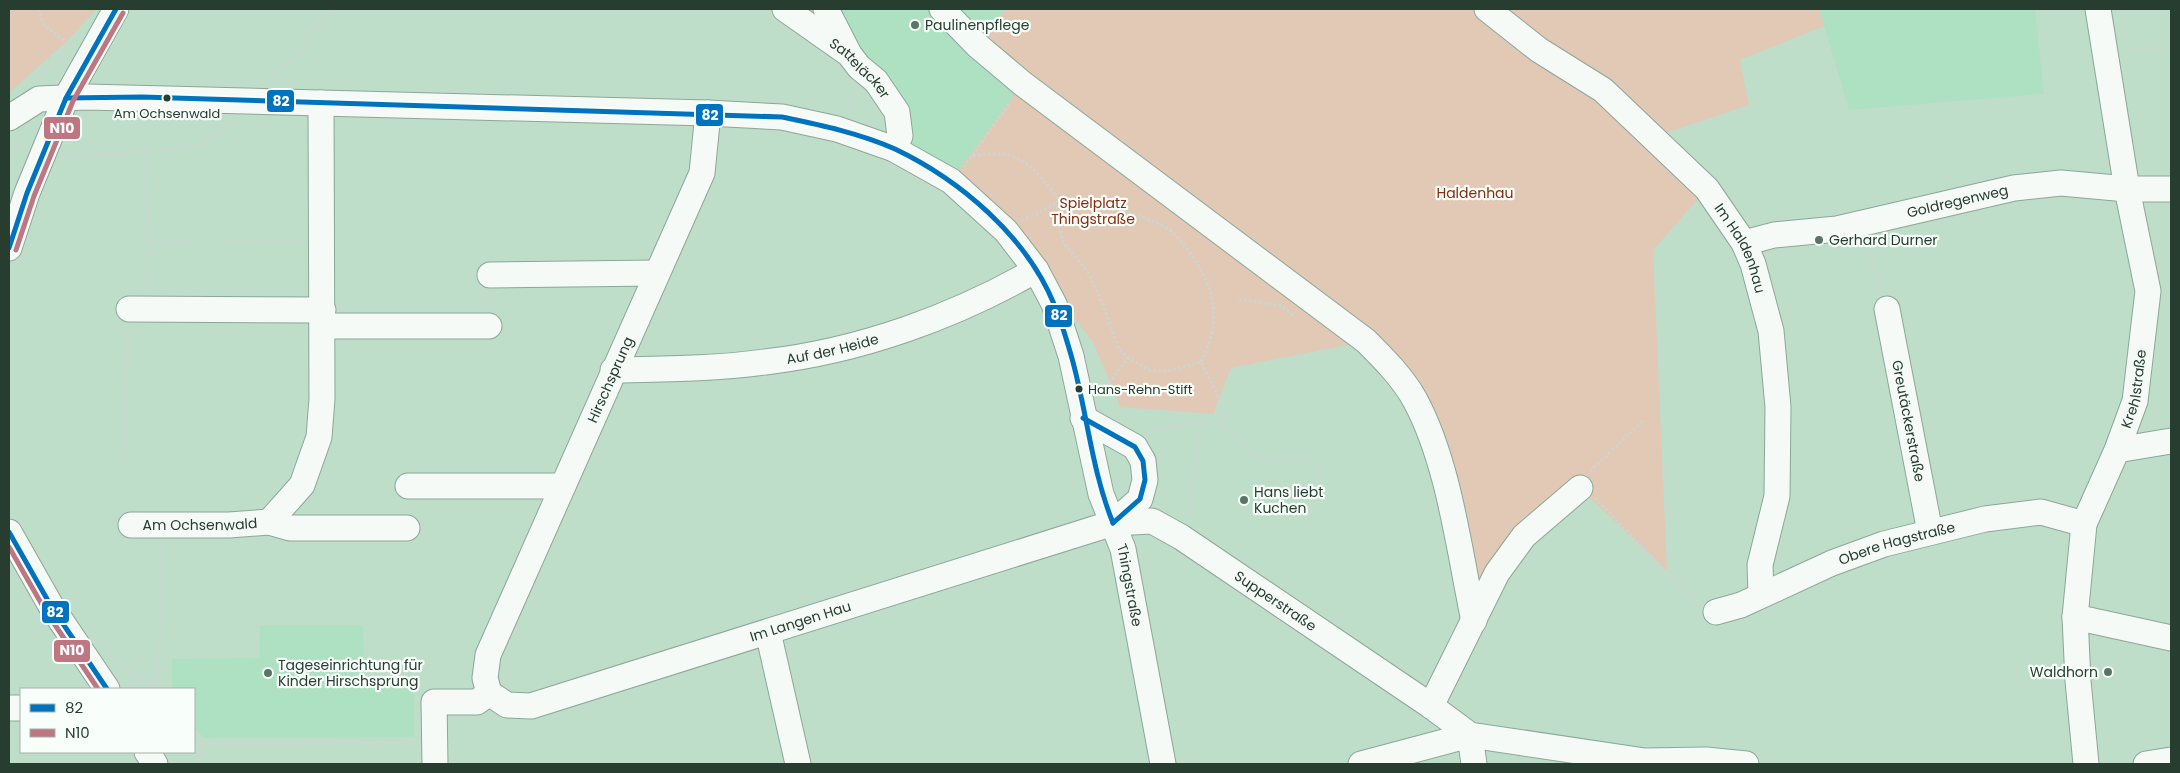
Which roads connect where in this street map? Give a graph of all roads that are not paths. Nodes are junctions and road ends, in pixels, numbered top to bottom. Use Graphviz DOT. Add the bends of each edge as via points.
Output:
graph roads {
  1 [pos="116,9"];
  2 [pos="785,9"];
  3 [pos="826,9"];
  4 [pos="942,9"];
  5 [pos="1487,9"];
  6 [pos="2098,9"];
  7 [pos="854,61"];
  8 [pos="66,98"];
  9 [pos="321,103"];
  10 [pos="708,113"];
  11 [pos="9,118"];
  12 [pos="894,149"];
  13 [pos="2127,189"];
  14 [pos="2171,189"];
  15 [pos="1744,243"];
  16 [pos="9,248"];
  17 [pos="1036,270"];
  18 [pos="656,273"];
  19 [pos="490,275"];
  20 [pos="138,308"];
  21 [pos="1886,309"];
  22 [pos="323,318"];
  23 [pos="489,326"];
  24 [pos="613,370"];
  25 [pos="1083,418"];
  26 [pos="2171,442"];
  27 [pos="2117,450"];
  28 [pos="408,486"];
  29 [pos="563,486"];
  30 [pos="1580,488"];
  31 [pos="270,522"];
  32 [pos="1112,524"];
  33 [pos="2084,524"];
  34 [pos="131,525"];
  35 [pos="407,528"];
  36 [pos="9,532"];
  37 [pos="1930,532"];
  38 [pos="1761,594"];
  39 [pos="1716,612"];
  40 [pos="2075,617"];
  41 [pos="1474,621"];
  42 [pos="768,632"];
  43 [pos="2171,638"];
  44 [pos="97,686"];
  45 [pos="489,693"];
  46 [pos="1431,706"];
  47 [pos="1470,735"];
  48 [pos="434,752"];
  49 [pos="148,753"];
  50 [pos="2171,760"];
  51 [pos="1645,763"];
  52 [pos="154,764"];
  53 [pos="798,764"];
  54 [pos="1163,764"];
  55 [pos="1361,764"];
  56 [pos="1474,764"];
  57 [pos="1746,764"];
  58 [pos="2086,764"];
  59 [pos="2146,764"];
  1 -- 8 [label="street"];
  2 -- 7 [label="street, Satteläcker"];
  3 -- 7 [label="street"];
  4 -- 41 [label="street" via="1022,84 1318,304 1366,341 1390,366 1414,398 1433,437"];
  5 -- 15 [label="street, Im Haldenhau" via="1538,50 1603,90 1707,189"];
  6 -- 13 [label="street, Krehlstraße"];
  7 -- 12 [label="street, Satteläcker" via="876,81 896,112 900,136"];
  8 -- 9 [label="street, Thingstraße" via="154,109 242,101"];
  8 -- 11 [label="street, Thingstraße" via="39,99"];
  8 -- 16 [label="street"];
  9 -- 10 [label="street, Thingstraße"];
  9 -- 22 [label="street, Am Ochsenwald"];
  10 -- 12 [label="street, Thingstraße" via="782,117 837,129"];
  10 -- 18 [label="street, Hirschsprung" via="702,172"];
  12 -- 17 [label="street, Thingstraße" via="951,181 1006,231"];
  13 -- 14 [label="street, Goldregenweg"];
  13 -- 15 [label="street, Goldregenweg" via="2061,183 2014,188 1837,229 1774,235"];
  13 -- 27 [label="street, Krehlstraße" via="2148,291 2135,401"];
  15 -- 38 [label="street, Im Haldenhau" via="1772,330 1778,407 1777,496 1760,565"];
  17 -- 24 [label="street, Auf der Heide" via="998,292 942,317 819,354 710,367"];
  17 -- 25 [label="street, Thingstraße" via="1054,304 1072,356"];
  18 -- 19 [label="street"];
  18 -- 24 [label="street, Hirschsprung"];
  20 -- 22 [label="street"];
  21 -- 37 [label="street, Greutäckerstraße"];
  22 -- 23 [label="street"];
  22 -- 31 [label="street, Am Ochsenwald" via="319,437 302,485"];
  24 -- 29 [label="street, Hirschsprung"];
  25 -- 32 [label="street, Thingstraße" via="1101,494"];
  25 -- 32 [label="street" via="1135,447 1143,461 1145,480 1140,499"];
  26 -- 27 [label="street"];
  27 -- 33 [label="street, Krehlstraße"];
  28 -- 29 [label="street"];
  29 -- 45 [label="street, Hirschsprung" via="488,655 484,678"];
  30 -- 41 [label="street" via="1524,536 1498,573"];
  31 -- 34 [label="street, Am Ochsenwald"];
  31 -- 35 [label="street, Am Ochsenwald" via="290,528"];
  32 -- 42 [label="street, Im Langen Hau"];
  32 -- 46 [label="street, Supperstraße" via="1152,521 1181,537"];
  32 -- 54 [label="street, Thingstraße" via="1123,548"];
  33 -- 37 [label="street, Obere Hagstraße" via="2041,512 1985,519"];
  33 -- 40 [label="street, Krehlstraße"];
  36 -- 44 [label="street" via="28,570 82,650"];
  37 -- 38 [label="street, Obere Hagstraße" via="1884,544"];
  38 -- 39 [label="street, Obere Hagstraße" via="1741,605"];
  40 -- 43 [label="street"];
  40 -- 58 [label="street, Krehlstraße"];
  41 -- 46 [label="street"];
  42 -- 45 [label="street, Im Langen Hau" via="531,706 507,705"];
  42 -- 53 [label="street"];
  45 -- 48 [label="street" via="477,702 434,702"];
  46 -- 47 [label="street, Supperstraße"];
  47 -- 51 [label="street, Supperstraße"];
  47 -- 55 [label="street"];
  47 -- 56 [label="street"];
  49 -- 52 [label="street"];
  50 -- 59 [label="street"];
  51 -- 57 [label="street, Supperstraße" via="1706,760"];
}
